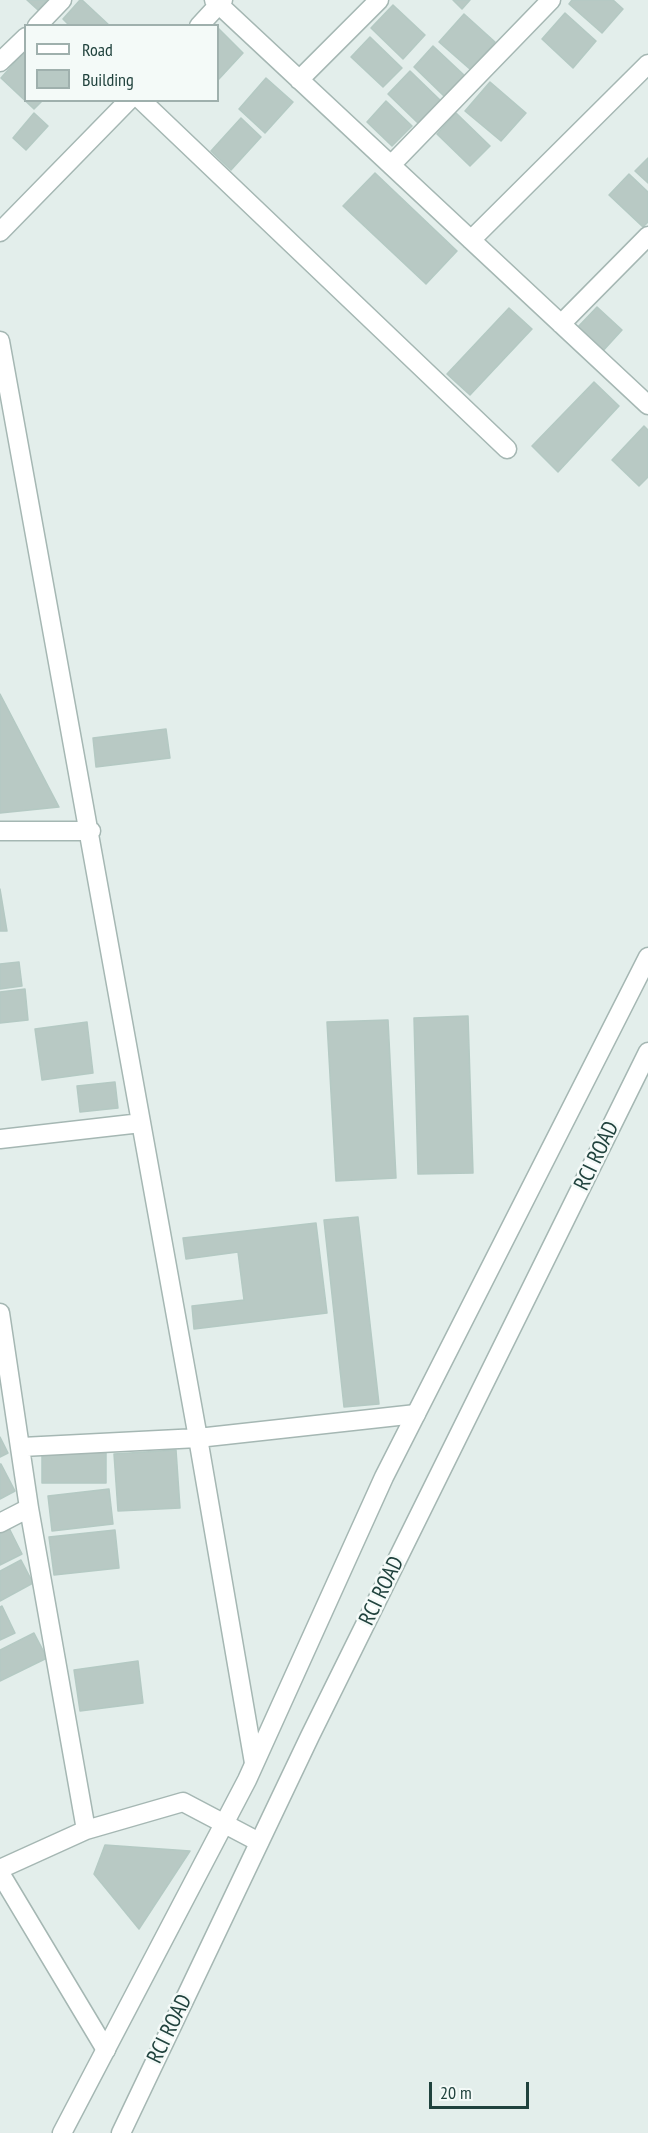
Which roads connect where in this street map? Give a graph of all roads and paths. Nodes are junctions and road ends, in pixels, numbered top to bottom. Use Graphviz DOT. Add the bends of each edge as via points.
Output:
graph roads {
  1 [pos="62,0"];
  2 [pos="379,0"];
  3 [pos="551,0"];
  4 [pos="219,2"];
  5 [pos="39,24"];
  6 [pos="201,24"];
  7 [pos="24,39"];
  8 [pos="0,62"];
  9 [pos="648,64"];
  10 [pos="299,80"];
  11 [pos="127,102"];
  12 [pos="143,102"];
  13 [pos="391,165"];
  14 [pos="0,232"];
  15 [pos="648,236"];
  16 [pos="471,240"];
  17 [pos="561,324"];
  18 [pos="0,341"];
  19 [pos="647,400"];
  20 [pos="507,449"];
  21 [pos="0,831"];
  22 [pos="91,831"];
  23 [pos="648,957"];
  24 [pos="648,1052"];
  25 [pos="141,1123"];
  26 [pos="0,1139"];
  27 [pos="1,1321"];
  28 [pos="416,1414"];
  29 [pos="198,1438"];
  30 [pos="22,1447"];
  31 [pos="29,1508"];
  32 [pos="0,1523"];
  33 [pos="255,1763"];
  34 [pos="224,1823"];
  35 [pos="86,1830"];
  36 [pos="259,1842"];
  37 [pos="0,1871"];
  38 [pos="106,2050"];
  39 [pos="62,2133"];
  40 [pos="121,2133"];
  1 -- 5 [label="street"];
  2 -- 10 [label="street"];
  3 -- 13 [label="street"];
  4 -- 6 [label="street"];
  4 -- 10 [label="street"];
  7 -- 8 [label="street"];
  9 -- 16 [label="street"];
  10 -- 13 [label="street"];
  11 -- 14 [label="street"];
  12 -- 20 [label="street"];
  13 -- 16 [label="street"];
  15 -- 17 [label="street"];
  16 -- 17 [label="street"];
  17 -- 19 [label="street"];
  18 -- 22 [label="street"];
  21 -- 22 [label="street"];
  22 -- 25 [label="street"];
  23 -- 28 [label="street"];
  24 -- 36 [label="street, RCI ROAD"];
  25 -- 26 [label="street"];
  25 -- 29 [label="street"];
  27 -- 30 [label="street"];
  28 -- 29 [label="street"];
  28 -- 33 [label="street"];
  29 -- 30 [label="street"];
  29 -- 33 [label="street"];
  30 -- 31 [label="street"];
  31 -- 32 [label="street"];
  31 -- 35 [label="street"];
  33 -- 34 [label="street"];
  34 -- 35 [label="street" via="183,1802"];
  34 -- 36 [label="street"];
  34 -- 38 [label="street"];
  35 -- 37 [label="street"];
  36 -- 40 [label="street, RCI ROAD"];
  37 -- 38 [label="street"];
  38 -- 39 [label="street"];
}
